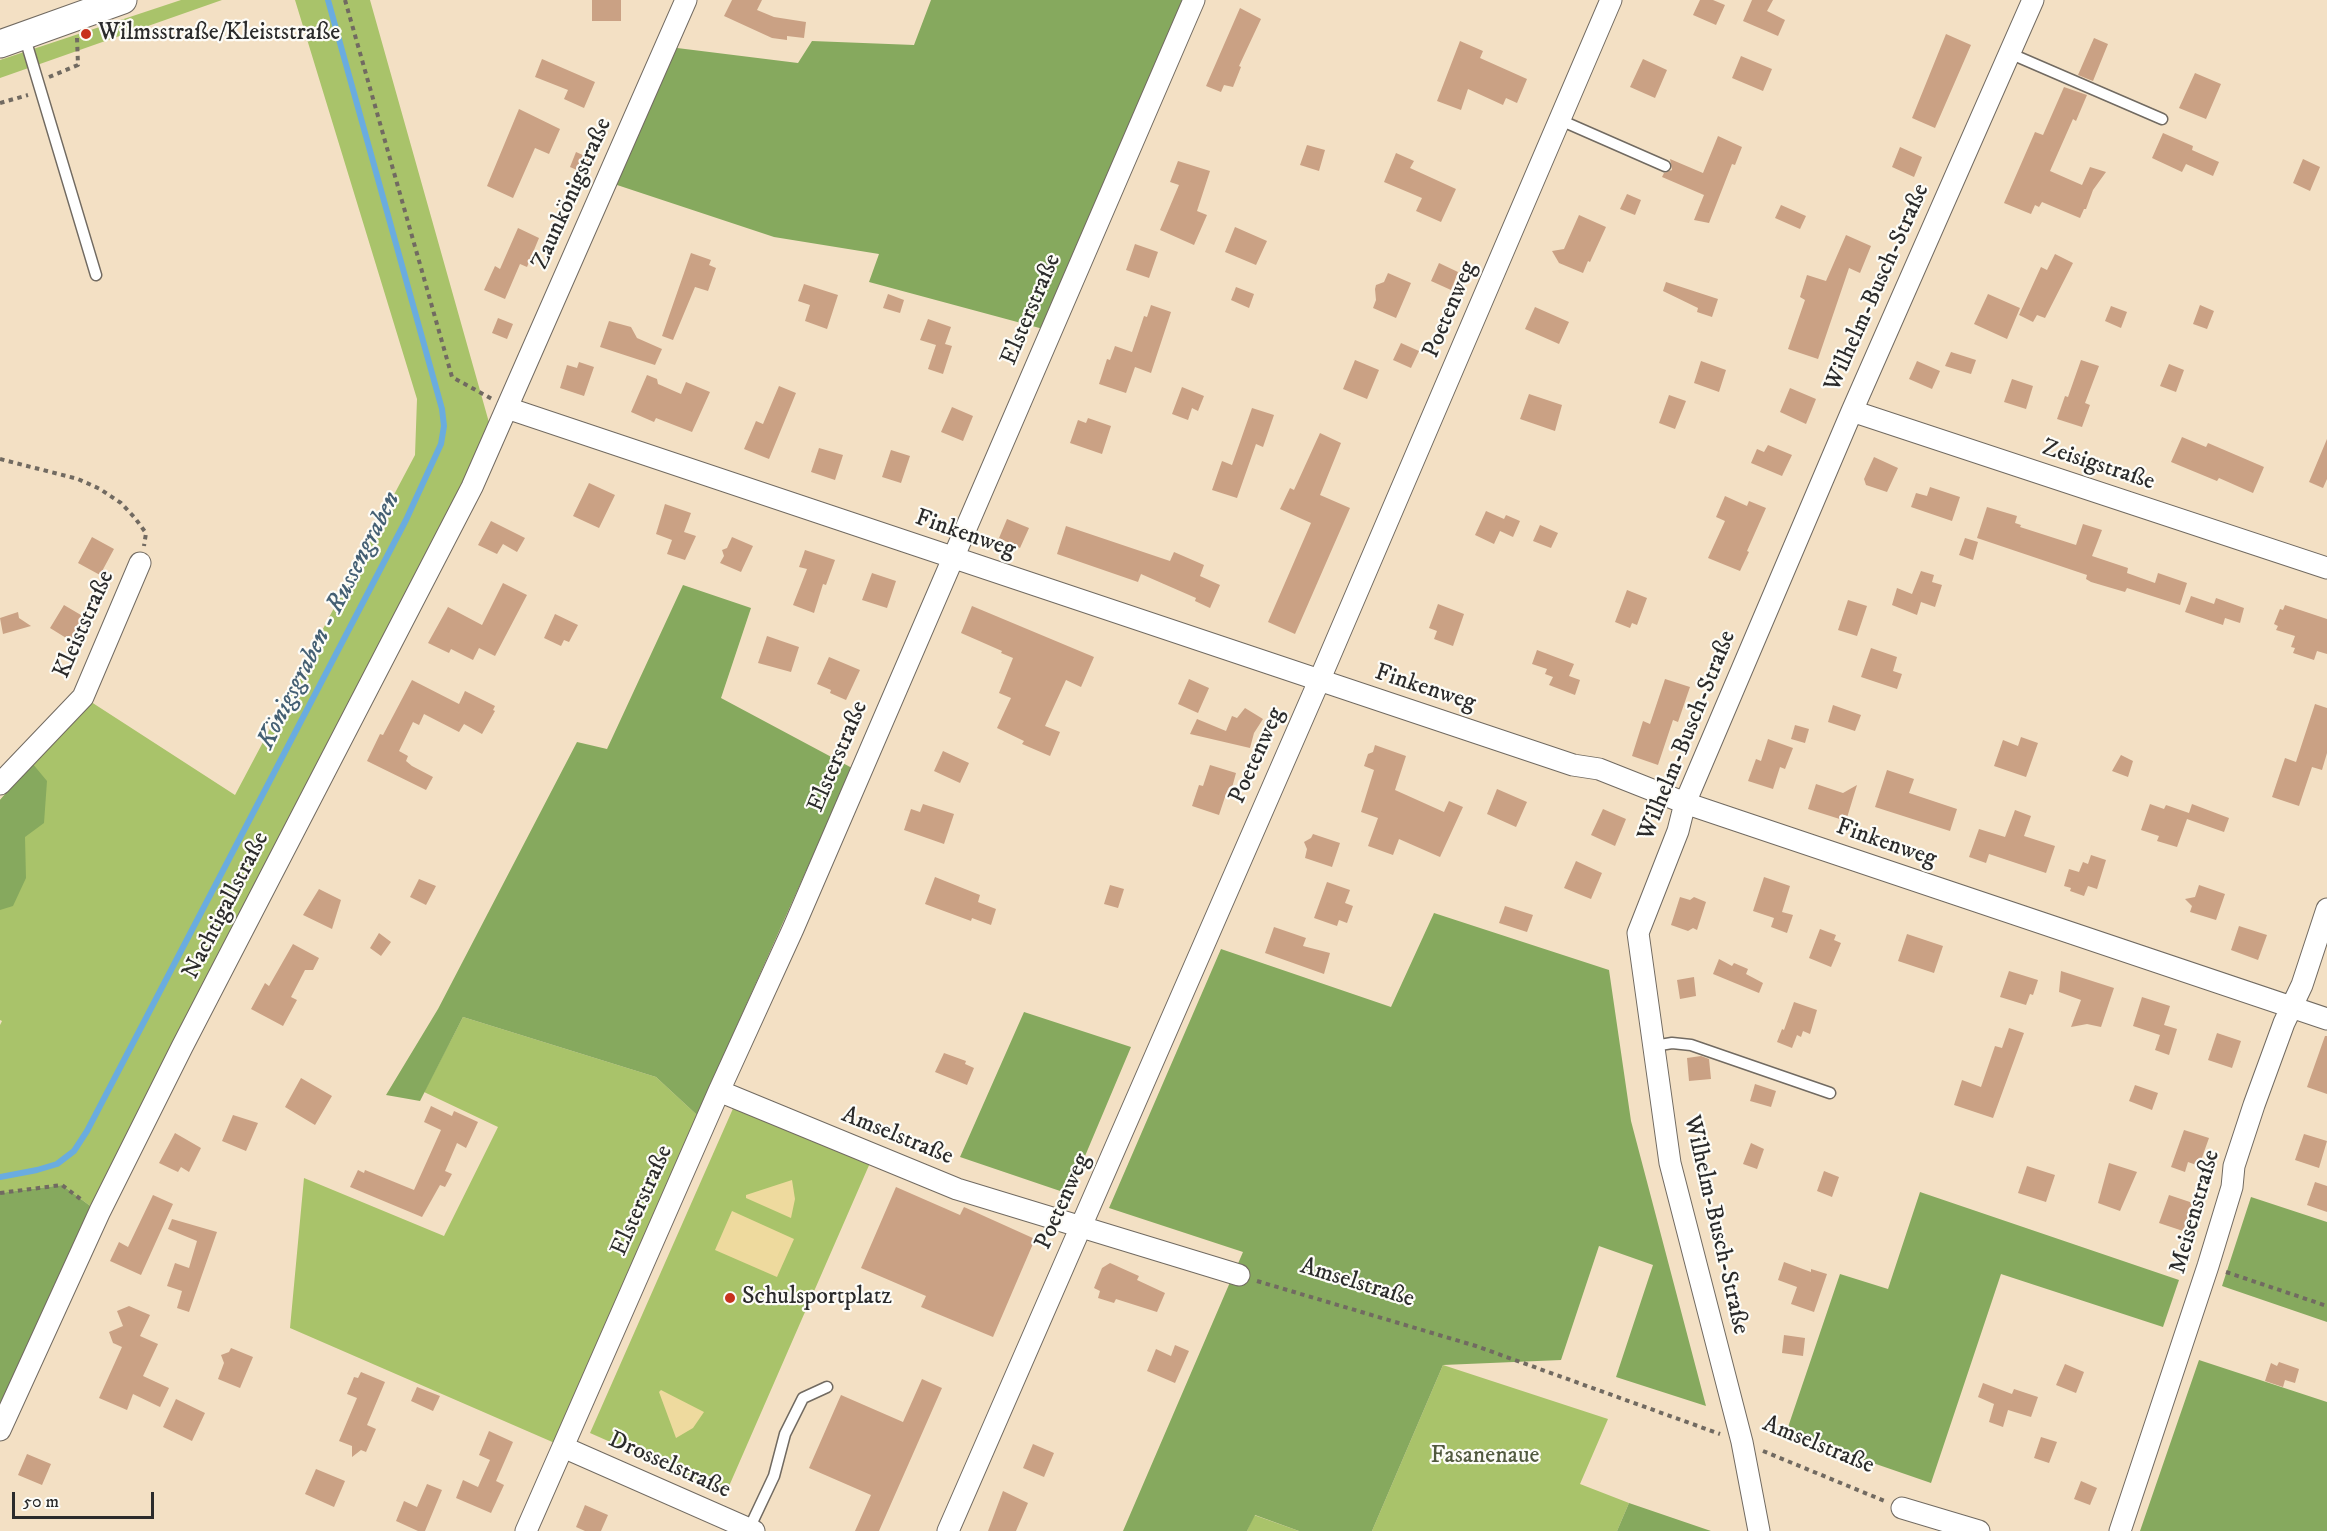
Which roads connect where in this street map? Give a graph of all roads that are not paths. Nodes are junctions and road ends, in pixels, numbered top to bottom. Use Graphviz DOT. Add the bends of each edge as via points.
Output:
graph roads {
  1 [pos="686,0"];
  2 [pos="1194,0"];
  3 [pos="1611,0"];
  4 [pos="2033,0"];
  5 [pos="114,2"];
  6 [pos="12,39"];
  7 [pos="2009,53"];
  8 [pos="2162,119"];
  9 [pos="1560,120"];
  10 [pos="1665,166"];
  11 [pos="96,275"];
  12 [pos="507,408"];
  13 [pos="1852,411"];
  14 [pos="952,558"];
  15 [pos="141,563"];
  16 [pos="2327,568"];
  17 [pos="1319,681"];
  18 [pos="0,784"];
  19 [pos="1684,803"];
  20 [pos="2327,909"];
  21 [pos="2291,1007"];
  22 [pos="2327,1019"];
  23 [pos="1654,1046"];
  24 [pos="719,1091"];
  25 [pos="1830,1093"];
  26 [pos="1081,1226"];
  27 [pos="1239,1275"];
  28 [pos="827,1387"];
  29 [pos="0,1430"];
  30 [pos="563,1448"];
  31 [pos="1902,1508"];
  32 [pos="752,1530"];
  33 [pos="526,1531"];
  34 [pos="948,1531"];
  35 [pos="1759,1531"];
  36 [pos="1979,1531"];
  37 [pos="2120,1531"];
  1 -- 12 [label="street, Zaunkönigstraße"];
  2 -- 14 [label="street, Elsterstraße"];
  3 -- 9 [label="street, Poetenweg"];
  4 -- 7 [label="street, Wilhelm-Busch-Straße"];
  5 -- 6 [label="street"];
  6 -- 11 [label="lane"];
  7 -- 8 [label="lane"];
  7 -- 13 [label="street, Wilhelm-Busch-Straße"];
  9 -- 10 [label="lane"];
  9 -- 17 [label="street, Poetenweg"];
  12 -- 14 [label="street, Finkenweg"];
  12 -- 29 [label="street, Nachtigallstraße" via="472,487 262,889 100,1211"];
  13 -- 16 [label="street, Zeisigstraße"];
  13 -- 19 [label="street, Wilhelm-Busch-Straße"];
  14 -- 17 [label="street, Finkenweg"];
  14 -- 24 [label="street, Elsterstraße"];
  15 -- 18 [label="street, Kleiststraße" via="83,697"];
  17 -- 19 [label="street, Finkenweg" via="1573,765 1599,769"];
  17 -- 26 [label="street, Poetenweg"];
  19 -- 21 [label="street, Finkenweg"];
  19 -- 23 [label="street, Wilhelm-Busch-Straße" via="1678,831 1638,933"];
  20 -- 21 [label="street, Meisenstraße"];
  21 -- 22 [label="street, Finkenweg"];
  21 -- 37 [label="street, Meisenstraße" via="2253,1105 2208,1266"];
  23 -- 25 [label="lane" via="1691,1045"];
  23 -- 35 [label="street, Wilhelm-Busch-Straße" via="1670,1163 1742,1442"];
  24 -- 26 [label="street, Amselstraße" via="957,1189"];
  24 -- 30 [label="street, Elsterstraße"];
  26 -- 27 [label="street, Amselstraße"];
  26 -- 34 [label="street, Poetenweg"];
  28 -- 32 [label="lane" via="803,1398 785,1434 774,1476"];
  30 -- 32 [label="street, Drosselstraße"];
  30 -- 33 [label="street, Elsterstraße"];
  31 -- 36 [label="street"];
}
